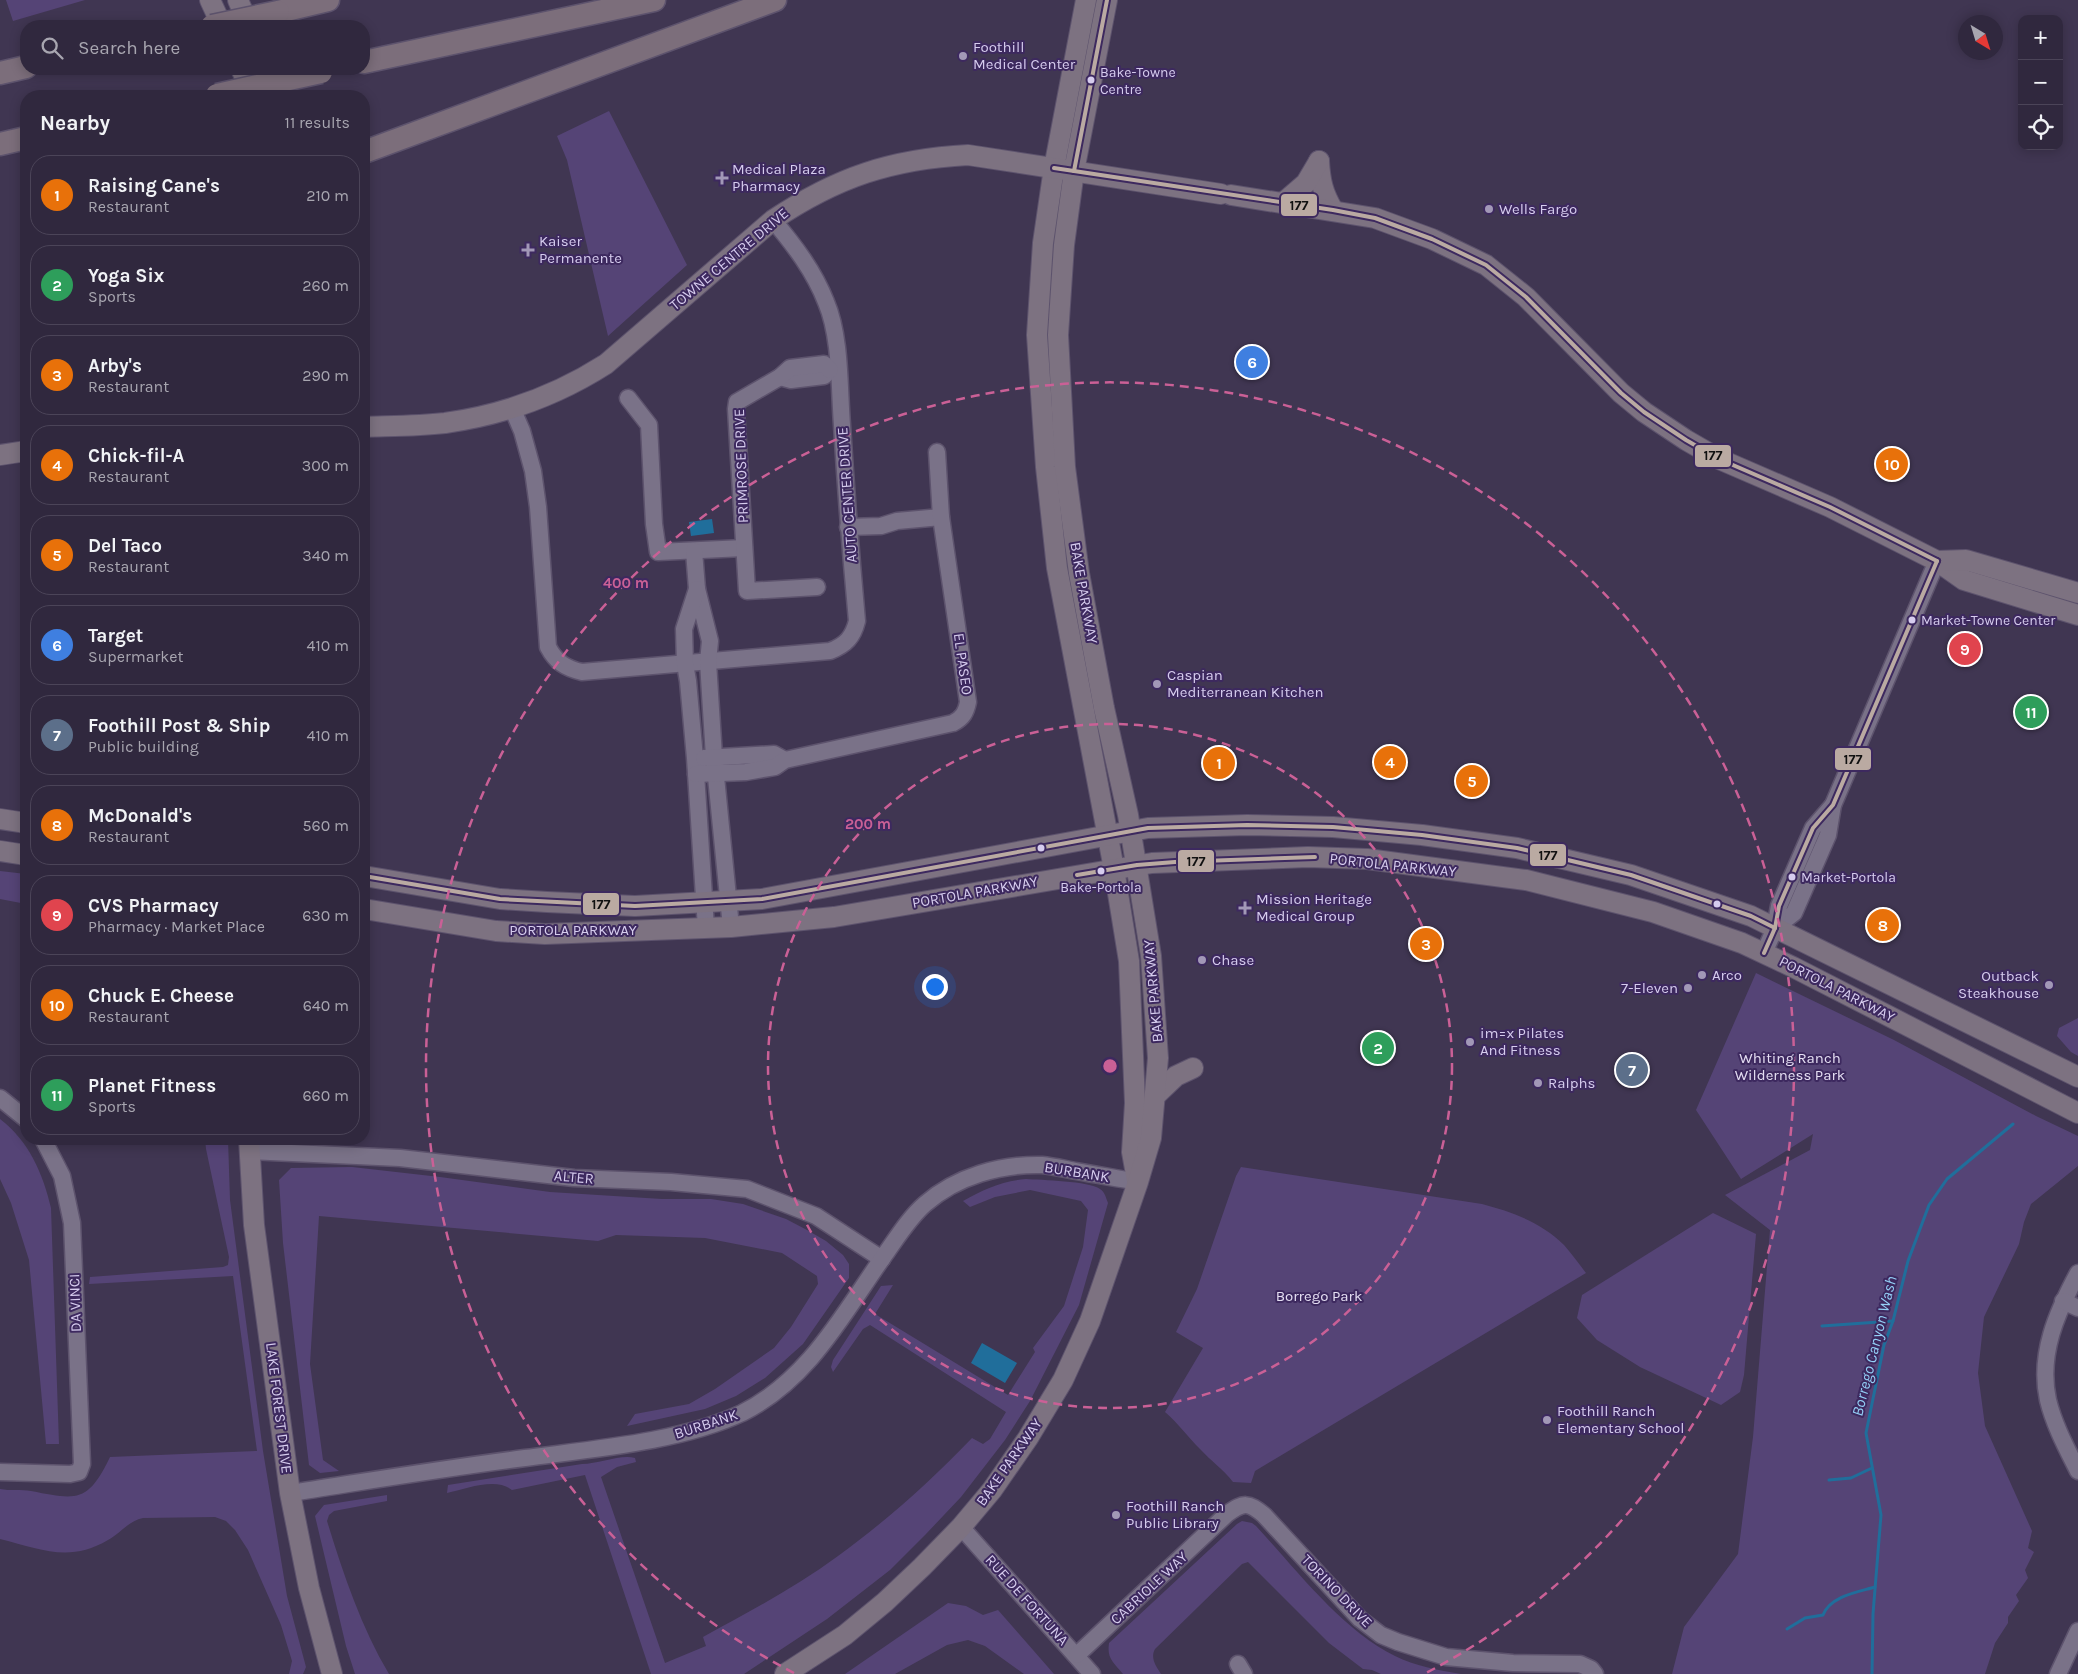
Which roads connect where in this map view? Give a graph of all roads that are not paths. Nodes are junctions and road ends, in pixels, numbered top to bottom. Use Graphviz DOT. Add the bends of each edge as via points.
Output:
graph roads {
  1 [pos="210,0"];
  2 [pos="238,0"];
  3 [pos="328,0"];
  4 [pos="654,0"];
  5 [pos="775,0"];
  6 [pos="1086,0"];
  7 [pos="1107,0"];
  8 [pos="219,20"];
  9 [pos="240,20"];
  10 [pos="246,20"];
  11 [pos="370,61"];
  12 [pos="20,68"];
  13 [pos="0,73"];
  14 [pos="245,75"];
  15 [pos="267,75"];
  16 [pos="306,75"];
  17 [pos="240,90"];
  18 [pos="251,90"];
  19 [pos="274,90"];
  20 [pos="20,139"];
  21 [pos="0,144"];
  22 [pos="370,150"];
  23 [pos="1054,168"];
  24 [pos="1074,172"];
  25 [pos="1284,202"];
  26 [pos="1333,210"];
  27 [pos="773,220"];
  28 [pos="834,369"];
  29 [pos="628,398"];
  30 [pos="512,408"];
  31 [pos="370,427"];
  32 [pos="20,452"];
  33 [pos="938,452"];
  34 [pos="0,455"];
  35 [pos="1046,467"];
  36 [pos="941,517"];
  37 [pos="848,523"];
  38 [pos="744,548"];
  39 [pos="694,551"];
  40 [pos="1937,561"];
  41 [pos="1079,573"];
  42 [pos="817,587"];
  43 [pos="697,589"];
  44 [pos="2078,593"];
  45 [pos="2078,615"];
  46 [pos="708,662"];
  47 [pos="685,664"];
  48 [pos="695,758"];
  49 [pos="714,765"];
  50 [pos="696,774"];
  51 [pos="0,819"];
  52 [pos="20,822"];
  53 [pos="1131,832"];
  54 [pos="1108,836"];
  55 [pos="0,851"];
  56 [pos="20,854"];
  57 [pos="1137,865"];
  58 [pos="1114,868"];
  59 [pos="370,877"];
  60 [pos="728,901"];
  61 [pos="704,902"];
  62 [pos="370,910"];
  63 [pos="731,927"];
  64 [pos="706,928"];
  65 [pos="1775,928"];
  66 [pos="1764,953"];
  67 [pos="1158,1058"];
  68 [pos="1193,1068"];
  69 [pos="2078,1077"];
  70 [pos="1156,1095"];
  71 [pos="0,1098"];
  72 [pos="2078,1113"];
  73 [pos="20,1114"];
  74 [pos="46,1145"];
  75 [pos="250,1145"];
  76 [pos="1132,1152"];
  77 [pos="1138,1182"];
  78 [pos="882,1259"];
  79 [pos="2078,1273"];
  80 [pos="2063,1300"];
  81 [pos="2078,1308"];
  82 [pos="2078,1471"];
  83 [pos="0,1472"];
  84 [pos="290,1493"];
  85 [pos="1246,1504"];
  86 [pos="961,1527"];
  87 [pos="2078,1633"];
  88 [pos="1077,1655"];
  89 [pos="1514,1668"];
  90 [pos="1593,1671"];
  91 [pos="332,1674"];
  92 [pos="785,1674"];
  93 [pos="1092,1674"];
  94 [pos="2058,1674"];
  1 -- 8 [label="main road"];
  2 -- 10 [label="main road"];
  3 -- 9 [label="highway, bridge"];
  4 -- 11 [label="highway"];
  5 -- 22 [label="highway"];
  6 -- 23 [label="main road, BAKE PARKWAY"];
  7 -- 24 [label="main road, BAKE PARKWAY"];
  12 -- 13 [label="highway"];
  14 -- 18 [label="main road"];
  15 -- 19 [label="main road"];
  16 -- 17 [label="highway, bridge"];
  20 -- 21 [label="highway"];
  23 -- 24 [label="main road, TOWNE CENTRE DRIVE"];
  23 -- 27 [label="main road, TOWNE CENTRE DRIVE" via="968,155 896,163 847,179 802,200"];
  23 -- 35 [label="main road, BAKE PARKWAY" via="1043,243 1037,335"];
  24 -- 25 [label="main road, TOWNE CENTRE DRIVE"];
  24 -- 41 [label="main road, BAKE PARKWAY" via="1064,245 1058,335 1065,468"];
  25 -- 26 [label="main road, TOWNE CENTRE DRIVE"];
  25 -- 26 [label="main road" via="1306,183 1320,161 1323,193"];
  26 -- 40 [label="main road, TOWNE CENTRE DRIVE" via="1375,218 1432,239 1486,265 1526,297 1621,393 1686,440 1719,459 1830,507"];
  27 -- 28 [label="street, AUTO CENTER DRIVE" via="806,264 826,302 832,319"];
  27 -- 30 [label="main road, TOWNE CENTRE DRIVE" via="606,364 558,392"];
  28 -- 37 [label="street, AUTO CENTER DRIVE"];
  28 -- 38 [label="street, PRIMROSE DRIVE" via="824,376 792,380 780,377 737,402"];
  29 -- 39 [label="street" via="649,425 658,552"];
  30 -- 31 [label="main road, TOWNE CENTRE DRIVE" via="443,423"];
  30 -- 47 [label="street, AUTO CENTER DRIVE" via="533,471 548,647 553,657 561,665 582,672"];
  32 -- 34 [label="main road"];
  33 -- 36 [label="street, EL PASEO"];
  35 -- 41 [label="main road" via="1060,505 1068,553"];
  35 -- 54 [label="main road, BAKE PARKWAY" via="1057,568"];
  36 -- 37 [label="street" via="897,521 885,518"];
  36 -- 49 [label="street, EL PASEO" via="968,702 960,719 785,760 775,767"];
  37 -- 46 [label="street, AUTO CENTER DRIVE" via="857,621 848,641 830,651"];
  38 -- 39 [label="street"];
  38 -- 42 [label="street, PRIMROSE DRIVE" via="747,591"];
  39 -- 43 [label="street"];
  40 -- 44 [label="main road, TOWNE CENTRE DRIVE" via="1966,560"];
  40 -- 45 [label="main road, TOWNE CENTRE DRIVE" via="1964,580"];
  40 -- 65 [label="street" via="1833,805 1814,828 1778,906"];
  41 -- 53 [label="main road, BAKE PARKWAY"];
  43 -- 46 [label="street" via="710,641"];
  43 -- 47 [label="street" via="684,629"];
  46 -- 47 [label="street, AUTO CENTER DRIVE"];
  46 -- 49 [label="street"];
  47 -- 48 [label="street"];
  48 -- 49 [label="street, EL PASEO"];
  48 -- 50 [label="street"];
  49 -- 50 [label="street, EL PASEO"];
  49 -- 60 [label="street"];
  50 -- 61 [label="street"];
  51 -- 52 [label="main road"];
  53 -- 54 [label="main road, PORTOLA PARKWAY"];
  53 -- 57 [label="main road, BAKE PARKWAY"];
  53 -- 65 [label="main road, PORTOLA PARKWAY" via="1168,826 1333,827 1517,848 1631,876 1750,916"];
  54 -- 58 [label="main road, BAKE PARKWAY"];
  54 -- 60 [label="main road, PORTOLA PARKWAY" via="762,899"];
  55 -- 56 [label="main road"];
  57 -- 58 [label="main road, PORTOLA PARKWAY"];
  57 -- 66 [label="main road, PORTOLA PARKWAY" via="1308,857 1367,859 1526,880 1653,912"];
  57 -- 67 [label="main road, BAKE PARKWAY" via="1152,956"];
  58 -- 63 [label="main road, PORTOLA PARKWAY" via="834,917"];
  58 -- 76 [label="main road, BAKE PARKWAY" via="1128,961 1135,1103"];
  59 -- 61 [label="main road, PORTOLA PARKWAY" via="500,899 635,906"];
  60 -- 61 [label="main road, PORTOLA PARKWAY"];
  60 -- 63 [label="street"];
  61 -- 64 [label="street"];
  62 -- 64 [label="main road, PORTOLA PARKWAY" via="496,931 545,934"];
  63 -- 64 [label="main road, PORTOLA PARKWAY"];
  65 -- 66 [label="street"];
  65 -- 69 [label="main road, PORTOLA PARKWAY"];
  66 -- 72 [label="main road, PORTOLA PARKWAY"];
  67 -- 70 [label="main road, BAKE PARKWAY"];
  67 -- 76 [label="main road" via="1147,1092 1145,1121"];
  68 -- 70 [label="main road" via="1176,1076"];
  70 -- 77 [label="main road, BAKE PARKWAY" via="1151,1138"];
  71 -- 73 [label="street"];
  74 -- 83 [label="street, DA VINCI" via="62,1176 72,1223 82,1464 79,1472 70,1474"];
  75 -- 78 [label="street, ALTER" via="574,1178 747,1189 816,1216"];
  75 -- 84 [label="main road, LAKE FOREST DRIVE" via="254,1226"];
  76 -- 77 [label="main road, BAKE PARKWAY"];
  77 -- 78 [label="street, BURBANK" via="1044,1165 991,1171 962,1180 923,1205"];
  77 -- 86 [label="main road, BAKE PARKWAY" via="1090,1321 1063,1380 992,1490"];
  78 -- 84 [label="street, BURBANK" via="827,1340 799,1373 743,1412 710,1426 665,1437"];
  79 -- 80 [label="street"];
  80 -- 81 [label="street"];
  80 -- 82 [label="street" via="2048,1340 2048,1400"];
  84 -- 91 [label="main road, LAKE FOREST DRIVE" via="309,1588"];
  85 -- 88 [label="street, CABRIOLE WAY" via="1227,1514"];
  85 -- 89 [label="street, TORINO DRIVE" via="1264,1515 1360,1618 1381,1635 1446,1657"];
  86 -- 88 [label="street, RUE DE FORTUNA"];
  86 -- 92 [label="main road, BAKE PARKWAY" via="922,1567 845,1635"];
  87 -- 94 [label="street"];
  88 -- 93 [label="street, RUE DE FORTUNA"];
  89 -- 90 [label="street, TORINO DRIVE" via="1580,1664"];
}
